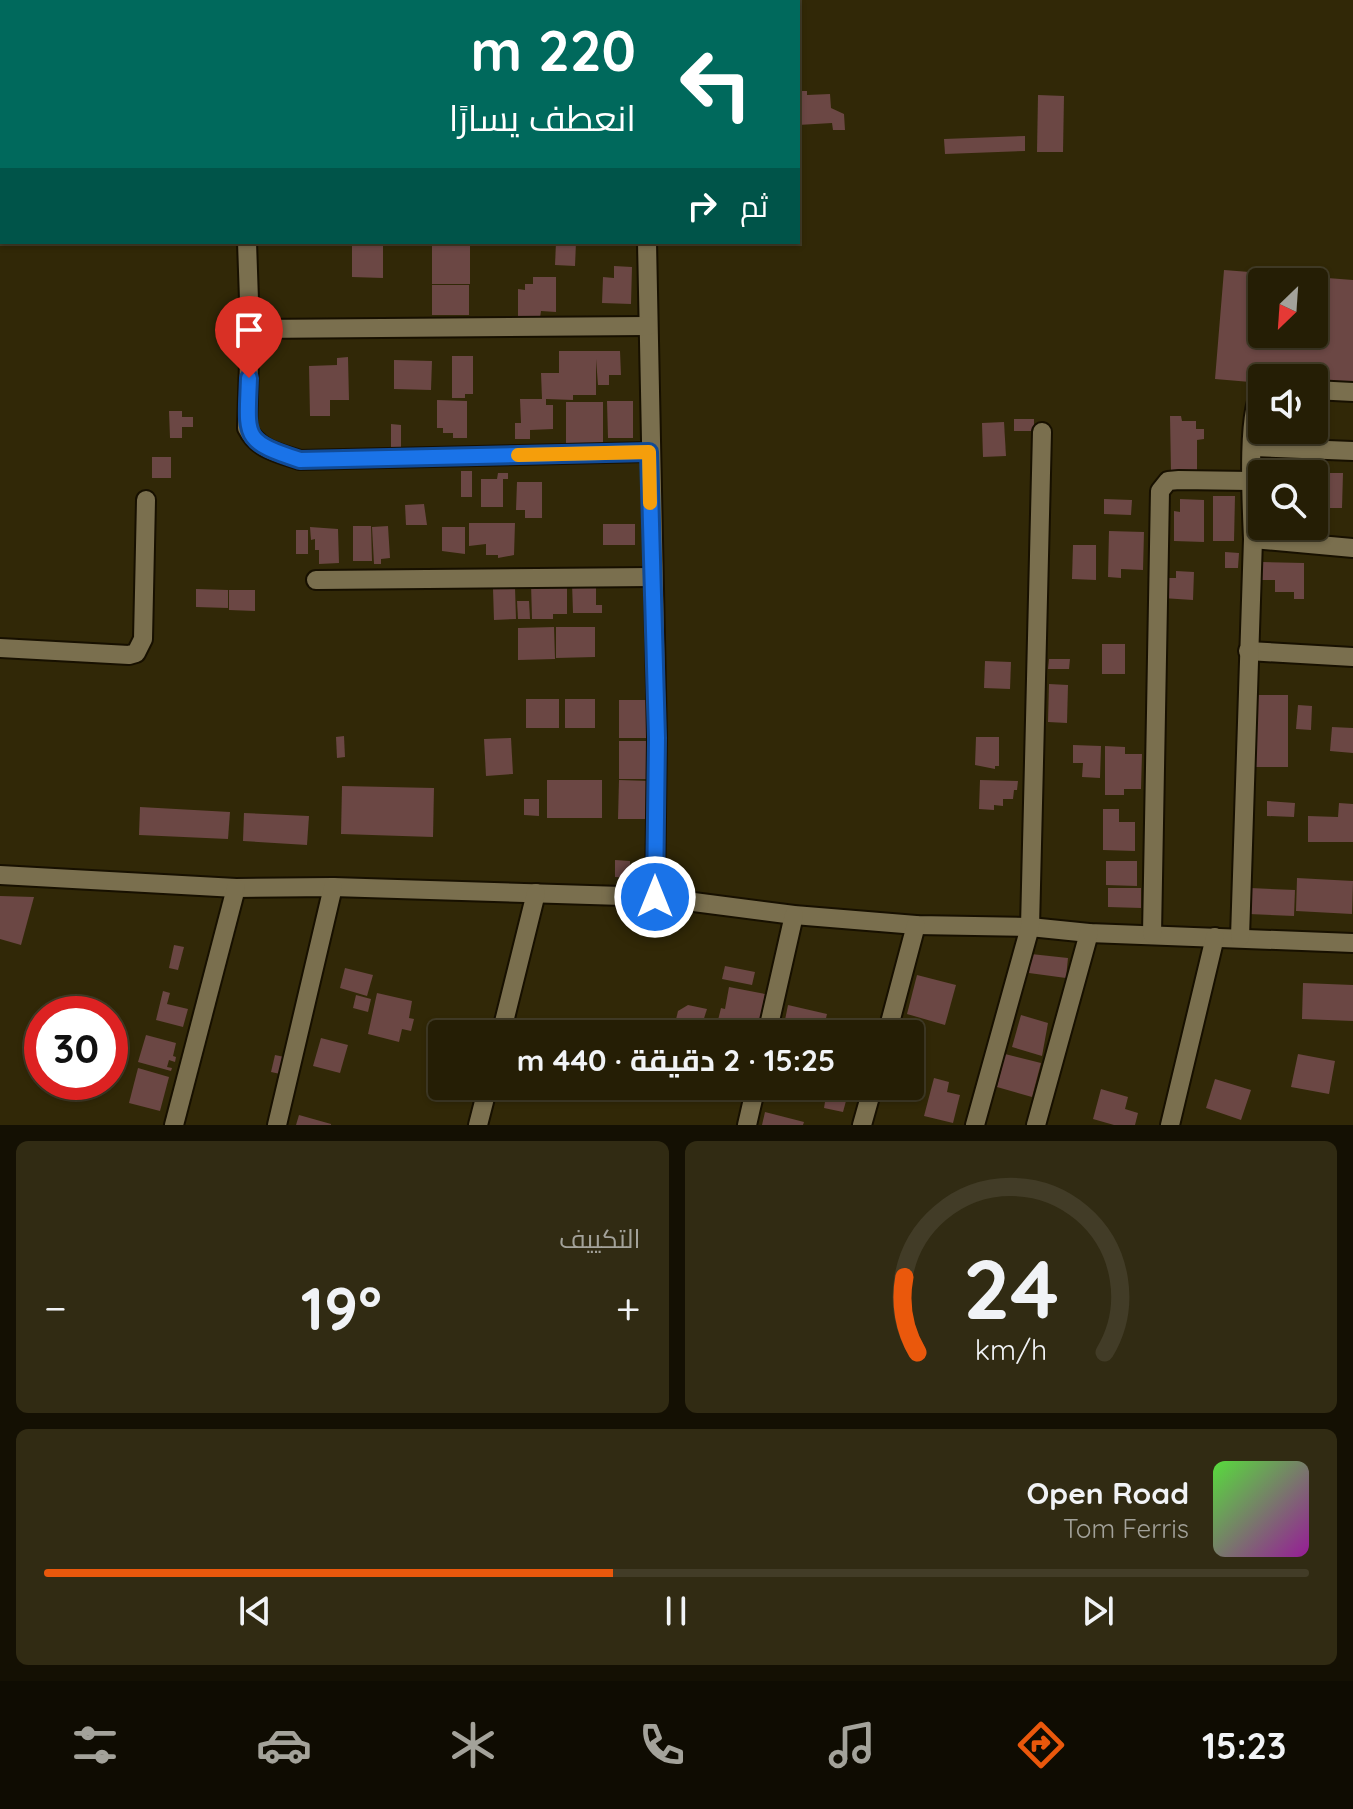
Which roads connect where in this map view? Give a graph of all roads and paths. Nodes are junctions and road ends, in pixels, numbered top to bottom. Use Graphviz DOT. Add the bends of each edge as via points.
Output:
graph roads {
  1 [pos="247,244"];
  2 [pos="647,244"];
  3 [pos="648,326"];
  4 [pos="250,329"];
  5 [pos="1328,391"];
  6 [pos="1353,392"];
  7 [pos="1042,432"];
  8 [pos="1253,444"];
  9 [pos="1253,447"];
  10 [pos="1353,451"];
  11 [pos="649,452"];
  12 [pos="1252,460"];
  13 [pos="1248,481"];
  14 [pos="146,500"];
  15 [pos="1253,540"];
  16 [pos="1264,540"];
  17 [pos="1353,548"];
  18 [pos="652,577"];
  19 [pos="316,580"];
  20 [pos="0,648"];
  21 [pos="1248,651"];
  22 [pos="1353,657"];
  23 [pos="0,875"];
  24 [pos="333,887"];
  25 [pos="236,888"];
  26 [pos="536,893"];
  27 [pos="655,897"];
  28 [pos="794,915"];
  29 [pos="916,925"];
  30 [pos="1030,927"];
  31 [pos="1089,933"];
  32 [pos="1152,934"];
  33 [pos="1215,937"];
  34 [pos="1240,937"];
  35 [pos="1353,943"];
  36 [pos="504,1020"];
  37 [pos="770,1020"];
  38 [pos="891,1020"];
  39 [pos="484,1100"];
  40 [pos="753,1100"];
  41 [pos="869,1100"];
  42 [pos="174,1125"];
  43 [pos="277,1125"];
  44 [pos="478,1125"];
  45 [pos="747,1125"];
  46 [pos="862,1125"];
  47 [pos="975,1125"];
  48 [pos="1036,1125"];
  49 [pos="1170,1125"];
  1 -- 4 [label="street"];
  2 -- 3 [label="street"];
  3 -- 4 [label="street"];
  3 -- 11 [label="street"];
  4 -- 11 [label="street" via="247,428 261,446 300,460"];
  5 -- 6 [label="street"];
  7 -- 30 [label="street"];
  8 -- 9 [label="street"];
  9 -- 10 [label="street"];
  9 -- 12 [label="street"];
  11 -- 18 [label="street"];
  13 -- 32 [label="street" via="1168,481 1160,491"];
  14 -- 20 [label="street" via="143,639 136,653"];
  15 -- 21 [label="street"];
  16 -- 17 [label="street"];
  18 -- 19 [label="street"];
  18 -- 27 [label="street"];
  21 -- 22 [label="street"];
  21 -- 34 [label="street"];
  23 -- 25 [label="street"];
  24 -- 25 [label="street"];
  24 -- 26 [label="street"];
  24 -- 43 [label="street"];
  25 -- 42 [label="street"];
  26 -- 27 [label="street"];
  26 -- 36 [label="street"];
  27 -- 28 [label="street"];
  28 -- 29 [label="street"];
  28 -- 37 [label="street"];
  29 -- 30 [label="street"];
  29 -- 38 [label="street"];
  30 -- 31 [label="street"];
  30 -- 47 [label="street"];
  31 -- 32 [label="street"];
  31 -- 48 [label="street"];
  32 -- 33 [label="street"];
  33 -- 34 [label="street"];
  33 -- 49 [label="street"];
  34 -- 35 [label="street"];
  39 -- 44 [label="street"];
  40 -- 45 [label="street"];
  41 -- 46 [label="street"];
}
